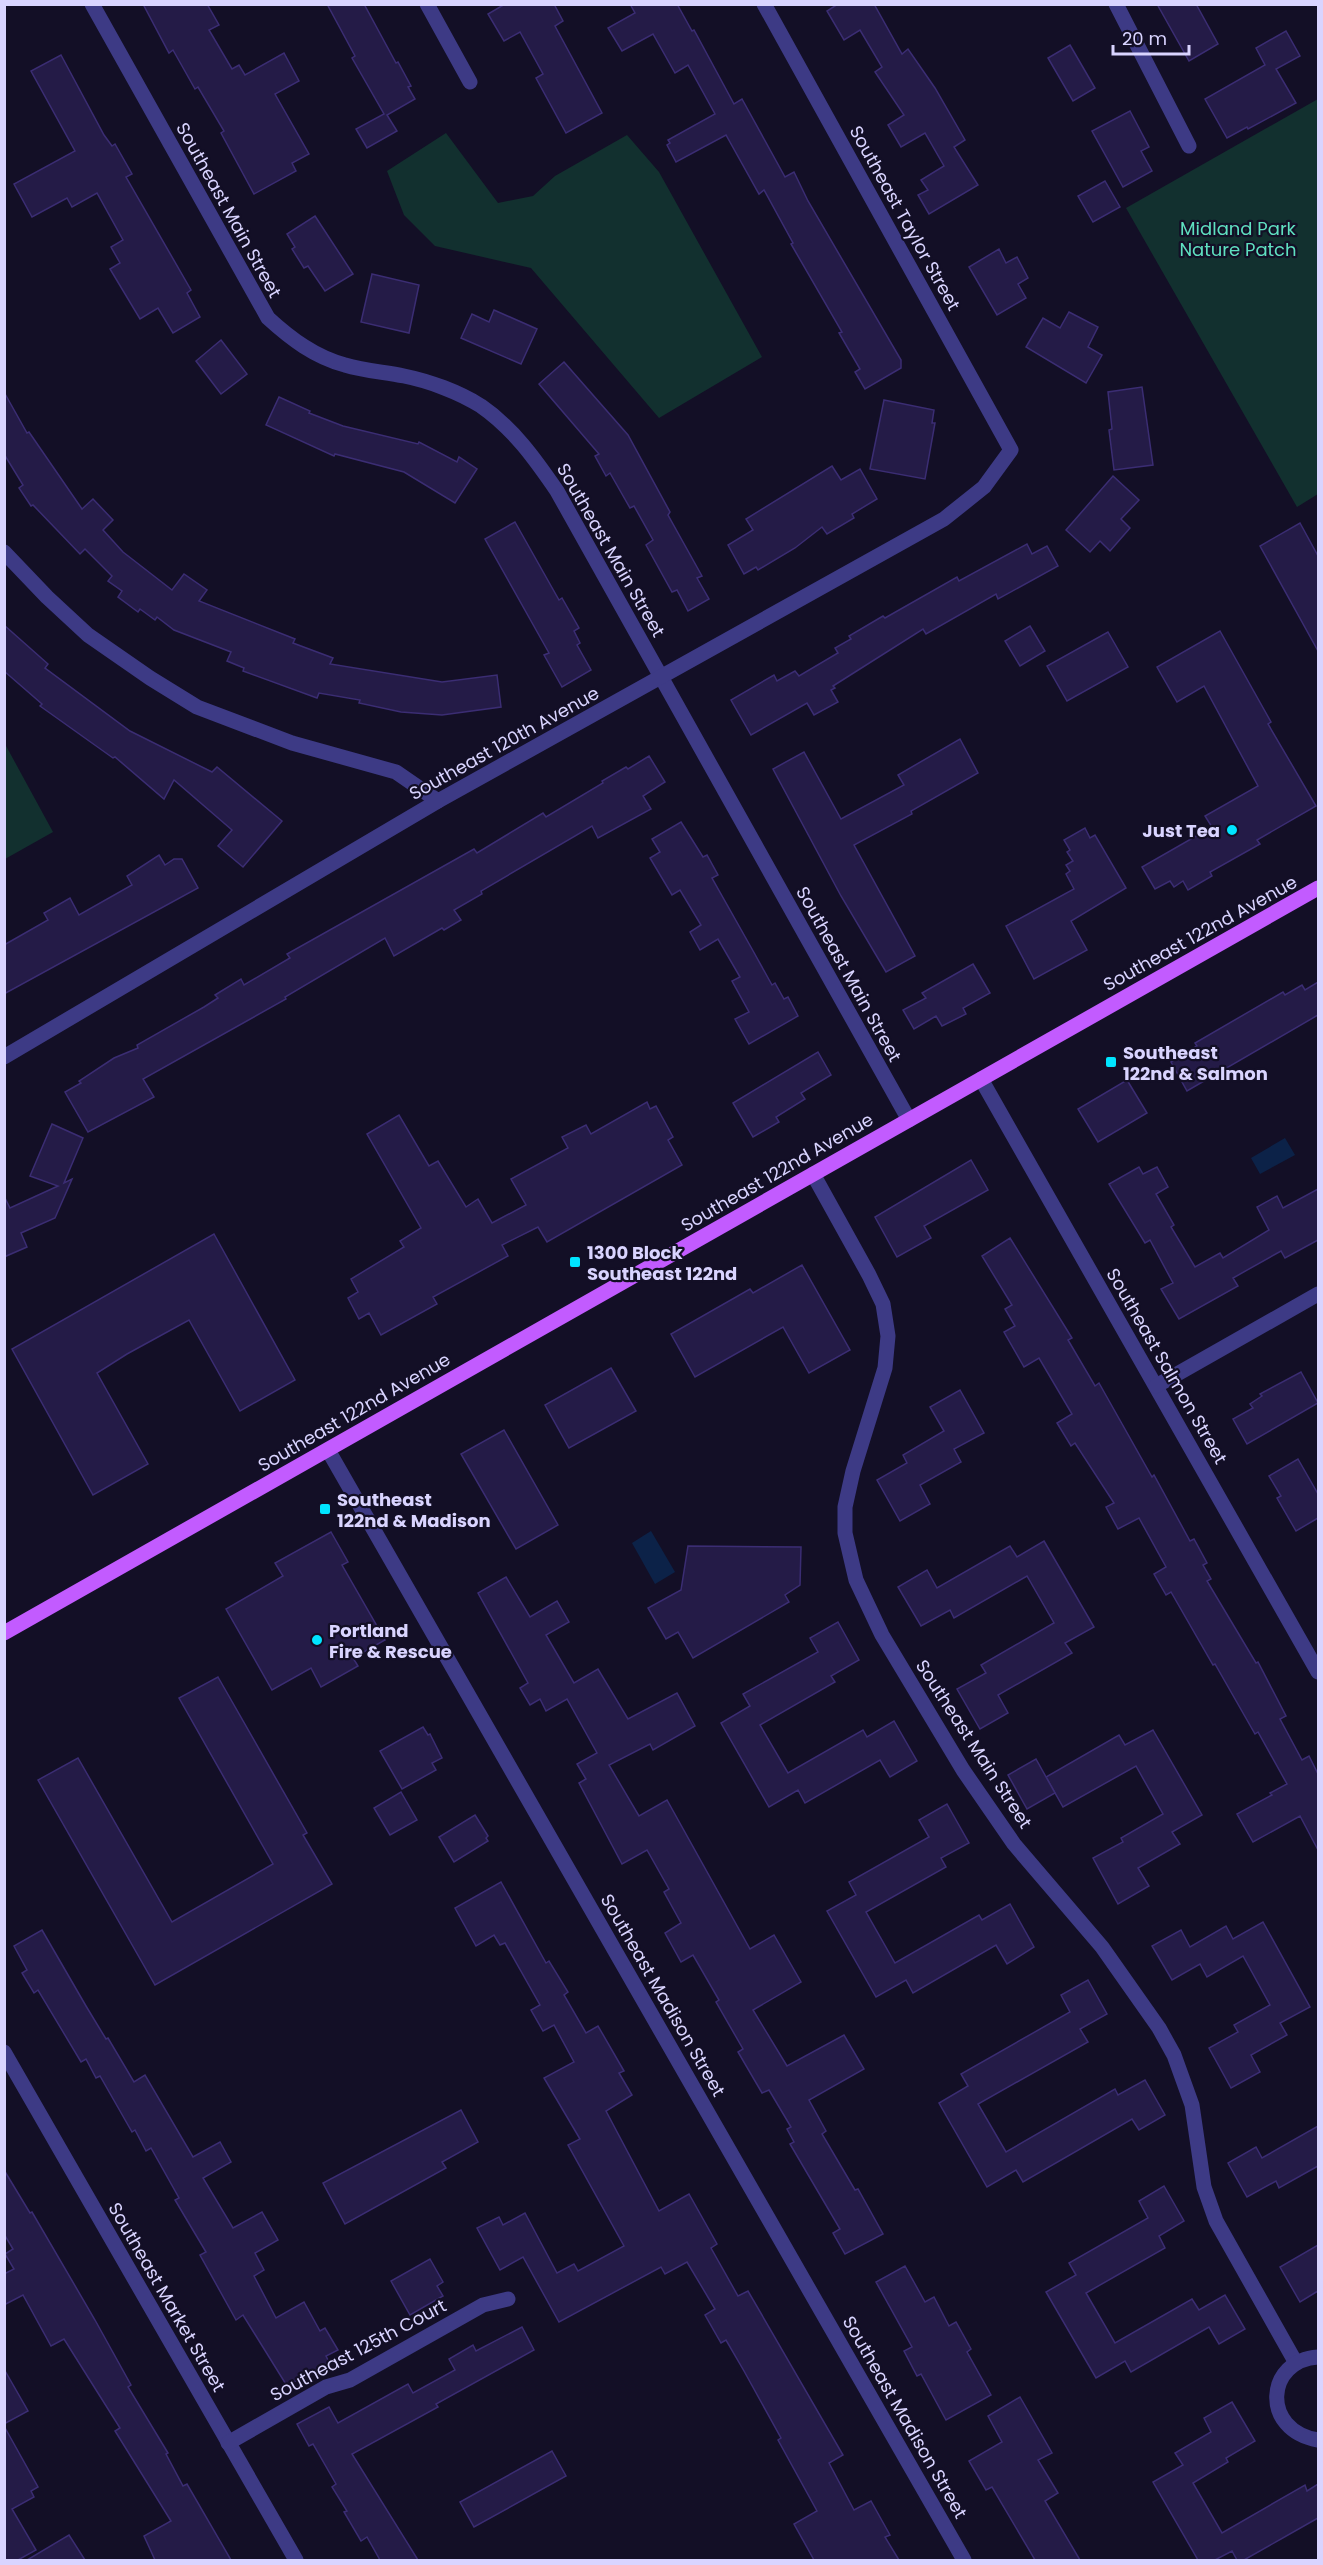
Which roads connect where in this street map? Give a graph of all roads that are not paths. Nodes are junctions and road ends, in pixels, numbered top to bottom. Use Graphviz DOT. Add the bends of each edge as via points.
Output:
graph roads {
  1 [pos="92,4"];
  2 [pos="427,4"];
  3 [pos="764,4"];
  4 [pos="1116,4"];
  5 [pos="470,82"];
  6 [pos="1189,146"];
  7 [pos="1011,450"];
  8 [pos="4,552"];
  9 [pos="661,677"];
  10 [pos="438,801"];
  11 [pos="1318,888"];
  12 [pos="4,1057"];
  13 [pos="981,1079"];
  14 [pos="909,1120"];
  15 [pos="813,1174"];
  16 [pos="1318,1294"];
  17 [pos="1156,1386"];
  18 [pos="328,1450"];
  19 [pos="4,1633"];
  20 [pos="1318,1672"];
  21 [pos="4,2052"];
  22 [pos="508,2299"];
  23 [pos="1318,2357"];
  24 [pos="1296,2363"];
  25 [pos="1318,2440"];
  26 [pos="228,2443"];
  27 [pos="296,2560"];
  28 [pos="964,2560"];
  1 -- 9 [label="street, Southeast Main Street" via="268,318 317,355 346,366 440,386 481,406 524,443 557,491"];
  2 -- 5 [label="street"];
  3 -- 7 [label="street, Southeast Taylor Street"];
  4 -- 6 [label="street"];
  7 -- 9 [label="street, Southeast 120th Avenue" via="984,487 944,519"];
  8 -- 10 [label="street" via="88,635 197,707 292,743 396,772"];
  9 -- 10 [label="street, Southeast 120th Avenue"];
  9 -- 14 [label="street, Southeast Main Street"];
  10 -- 12 [label="street, Southeast 120th Avenue"];
  11 -- 13 [label="main road, Southeast 122nd Avenue"];
  13 -- 14 [label="main road, Southeast 122nd Avenue"];
  13 -- 17 [label="street, Southeast Salmon Street"];
  14 -- 15 [label="main road, Southeast 122nd Avenue"];
  15 -- 18 [label="main road, Southeast 122nd Avenue"];
  15 -- 24 [label="street, Southeast Main Street" via="883,1304 888,1336 885,1368 845,1508 844,1533 856,1580 882,1635 963,1770 1014,1844 1102,1947 1159,2028 1174,2055 1192,2105 1204,2187 1216,2221"];
  16 -- 17 [label="street"];
  17 -- 20 [label="street, Southeast Salmon Street"];
  18 -- 19 [label="main road, Southeast 122nd Avenue"];
  18 -- 28 [label="street, Southeast Madison Street"];
  21 -- 26 [label="street, Southeast Market Street"];
  22 -- 26 [label="street, Southeast 125th Court" via="483,2305"];
  23 -- 24 [label="street"];
  24 -- 25 [label="street" via="1283,2376 1277,2393 1278,2411 1287,2427 1303,2438"];
  26 -- 27 [label="street, Southeast Market Street"];
}
